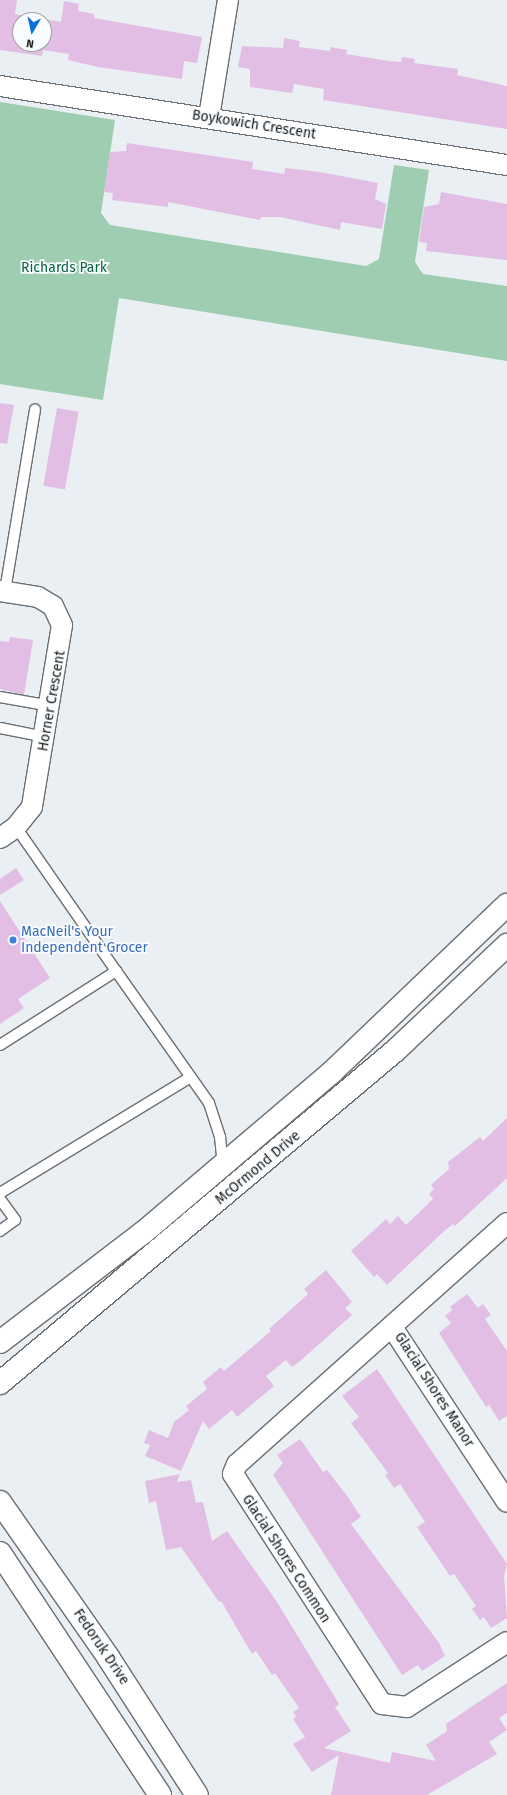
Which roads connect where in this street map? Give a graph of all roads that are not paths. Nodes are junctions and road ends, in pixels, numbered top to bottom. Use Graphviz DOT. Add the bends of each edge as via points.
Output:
graph roads {
  1 [pos="226,0"];
  2 [pos="0,86"];
  3 [pos="209,117"];
  4 [pos="507,165"];
  5 [pos="35,410"];
  6 [pos="2,591"];
  7 [pos="0,697"];
  8 [pos="51,706"];
  9 [pos="0,728"];
  10 [pos="46,737"];
  11 [pos="16,827"];
  12 [pos="0,838"];
  13 [pos="507,905"];
  14 [pos="507,945"];
  15 [pos="116,971"];
  16 [pos="0,1045"];
  17 [pos="191,1077"];
  18 [pos="223,1165"];
  19 [pos="0,1192"];
  20 [pos="0,1199"];
  21 [pos="507,1223"];
  22 [pos="0,1231"];
  23 [pos="392,1327"];
  24 [pos="2,1339"];
  25 [pos="3,1384"];
  26 [pos="0,1502"];
  27 [pos="507,1502"];
  28 [pos="0,1553"];
  29 [pos="507,1642"];
  30 [pos="160,1795"];
  31 [pos="197,1795"];
  1 -- 3 [label="street"];
  2 -- 3 [label="street, Boykowich Crescent"];
  3 -- 4 [label="street, Boykowich Crescent"];
  5 -- 6 [label="lane"];
  6 -- 8 [label="street, Horner Crescent" via="38,597 54,606 62,625"];
  7 -- 8 [label="lane"];
  8 -- 10 [label="street, Horner Crescent"];
  9 -- 10 [label="lane"];
  10 -- 11 [label="street, Horner Crescent" via="32,807"];
  11 -- 12 [label="street, Horner Crescent"];
  11 -- 15 [label="lane"];
  13 -- 18 [label="main road, McOrmond Drive" via="332,1072"];
  14 -- 25 [label="main road, McOrmond Drive" via="396,1050"];
  15 -- 16 [label="lane"];
  15 -- 17 [label="lane"];
  17 -- 18 [label="lane" via="209,1103 220,1137"];
  17 -- 19 [label="lane"];
  18 -- 24 [label="main road, McOrmond Drive" via="144,1232"];
  20 -- 22 [label="lane" via="15,1220"];
  21 -- 23 [label="street, Glacial Shores Manor"];
  23 -- 27 [label="street, Glacial Shores Manor"];
  23 -- 29 [label="street, Glacial Shores Common" via="237,1464 233,1474 236,1483 382,1704 407,1707"];
  26 -- 31 [label="main road, Fedoruk Drive" via="108,1657"];
  28 -- 30 [label="main road"];
}
